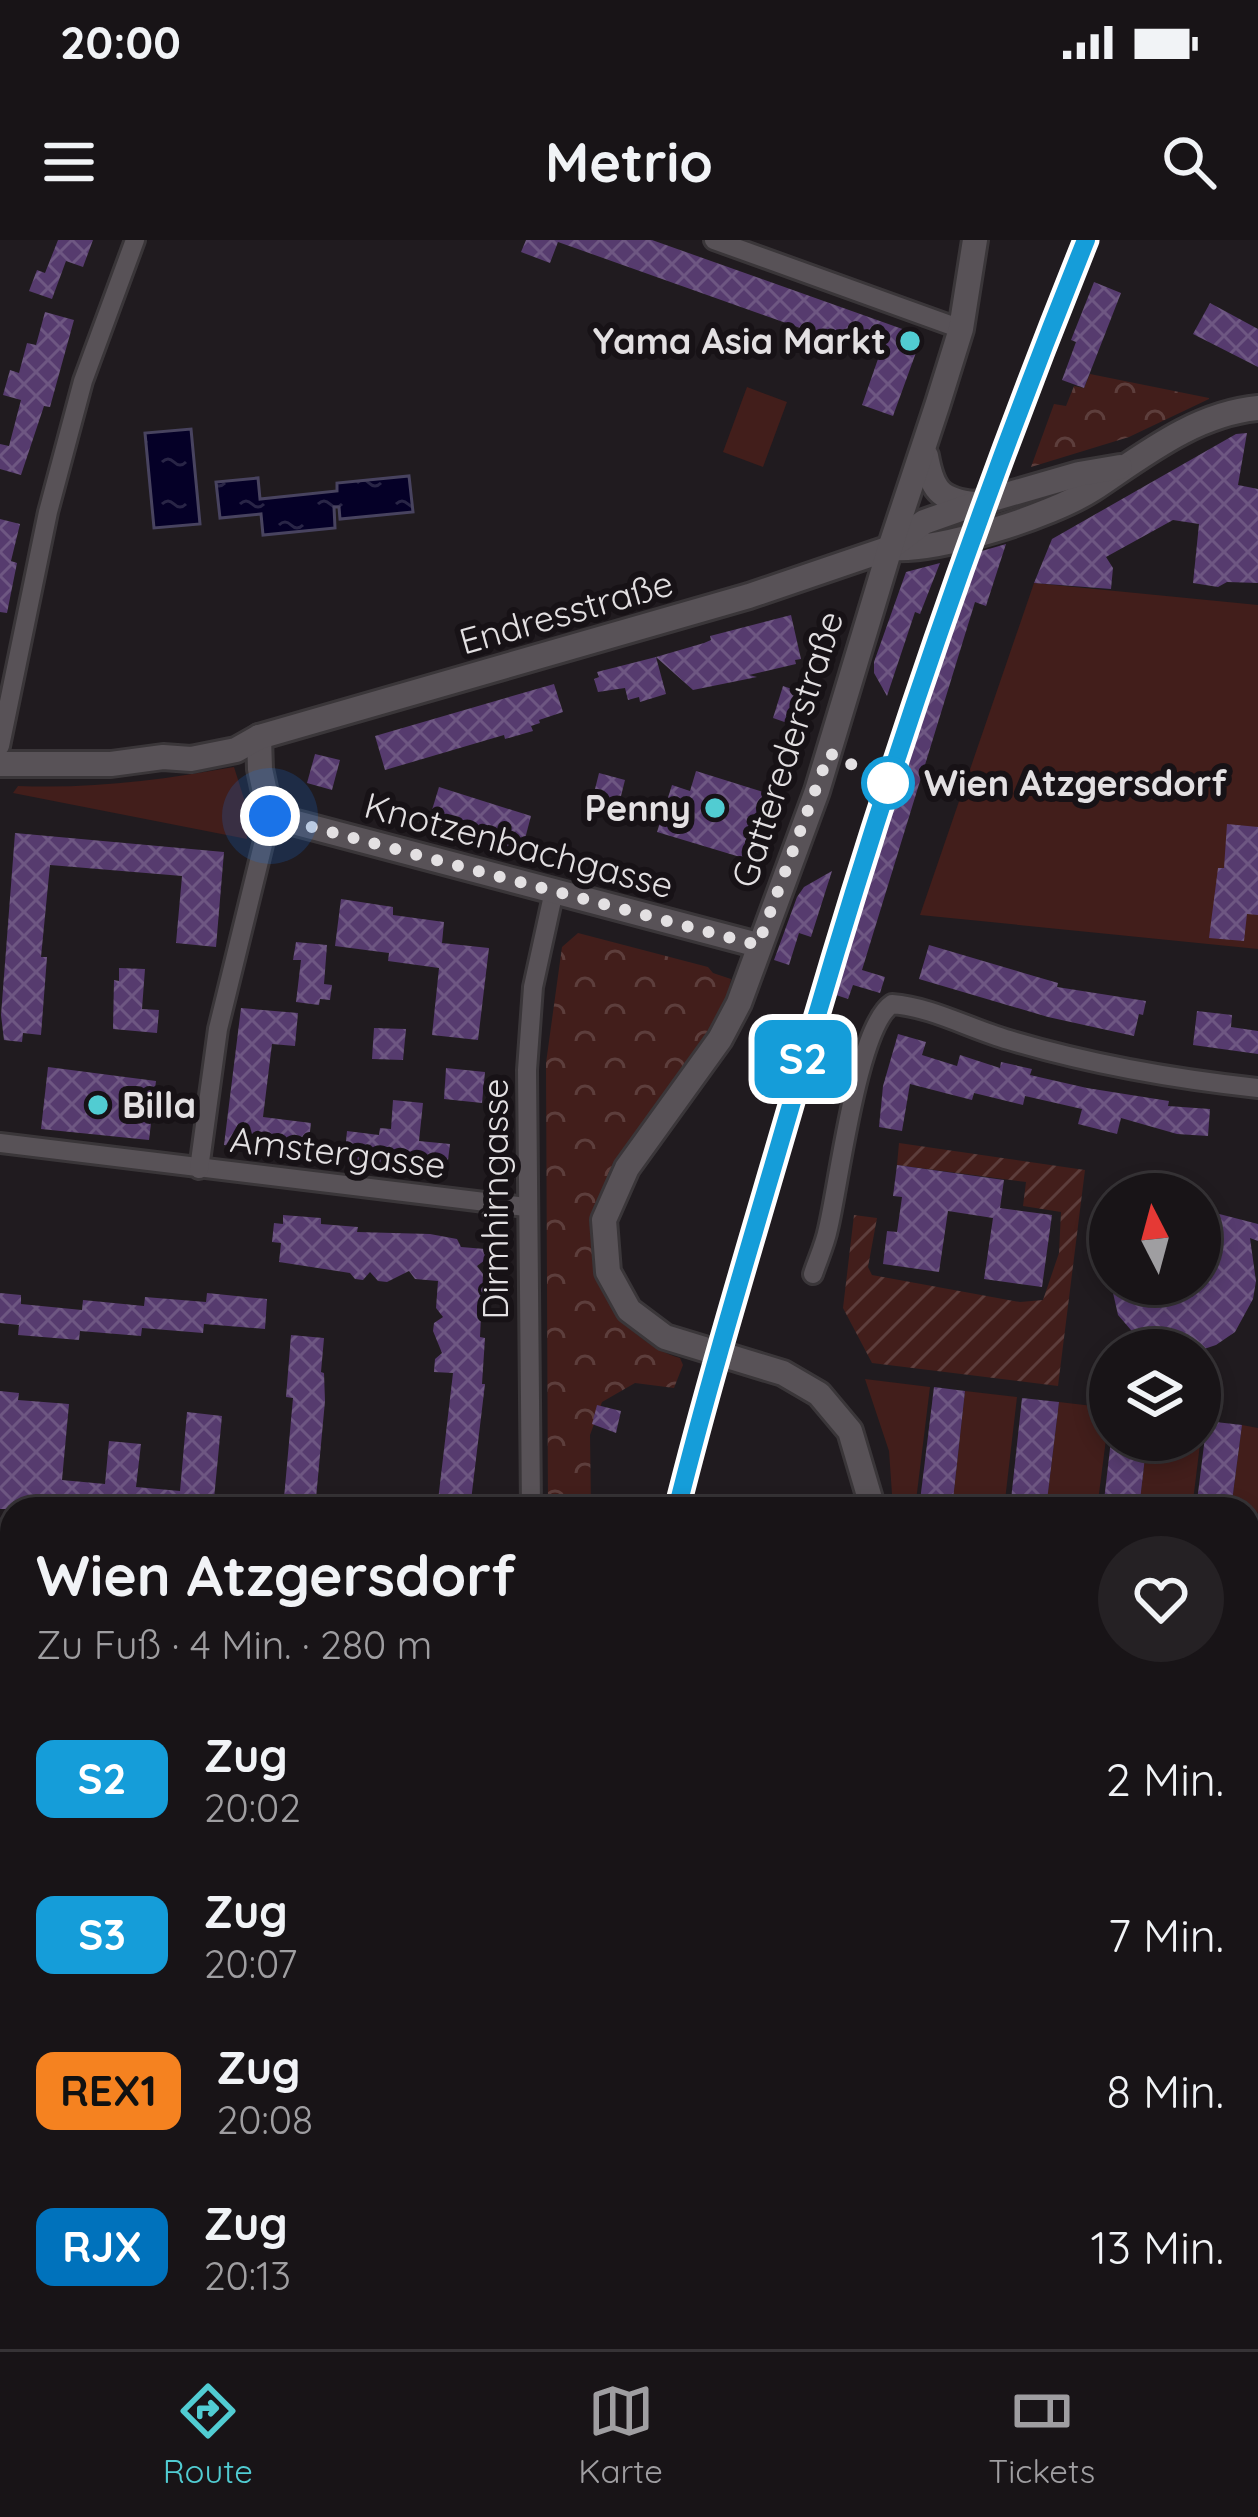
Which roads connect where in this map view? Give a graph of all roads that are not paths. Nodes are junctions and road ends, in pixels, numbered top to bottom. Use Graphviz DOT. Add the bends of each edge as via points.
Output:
graph roads {
  1 [pos="135,240"];
  2 [pos="714,240"];
  3 [pos="975,240"];
  4 [pos="961,329"];
  5 [pos="1258,408"];
  6 [pos="924,447"];
  7 [pos="1120,467"];
  8 [pos="975,504"];
  9 [pos="890,548"];
  10 [pos="259,737"];
  11 [pos="0,746"];
  12 [pos="0,764"];
  13 [pos="270,816"];
  14 [pos="554,891"];
  15 [pos="758,945"];
  16 [pos="1258,1088"];
  17 [pos="0,1143"];
  18 [pos="199,1169"];
  19 [pos="526,1208"];
  20 [pos="813,1274"];
  21 [pos="531,1497"];
  22 [pos="870,1497"];
  1 -- 11 [label="street" via="83,381 48,512"];
  2 -- 4 [label="street"];
  3 -- 4 [label="street, Gatterederstraße"];
  4 -- 6 [label="street, Gatterederstraße"];
  5 -- 7 [label="street, Endresstraße" via="1200,423"];
  6 -- 8 [label="street" via="931,485 941,496"];
  6 -- 9 [label="street, Gatterederstraße"];
  7 -- 8 [label="street, Endresstraße"];
  7 -- 9 [label="street, Endresstraße" via="1091,490 1025,519 916,550"];
  8 -- 9 [label="street, Endresstraße" via="924,522"];
  9 -- 10 [label="street, Endresstraße" via="639,630"];
  9 -- 15 [label="street, Gatterederstraße" via="817,791"];
  10 -- 12 [label="street, Endresstraße" via="212,739 111,764"];
  10 -- 13 [label="street"];
  13 -- 14 [label="street, Knotzenbachgasse"];
  13 -- 18 [label="street" via="218,1029"];
  14 -- 15 [label="street, Knotzenbachgasse"];
  14 -- 19 [label="street, Dirmhirngasse" via="533,986"];
  15 -- 22 [label="street, Gatterederstraße" via="721,1039 627,1168 604,1220 604,1255 620,1298 647,1327 819,1394 857,1448"];
  16 -- 20 [label="street" via="1101,1063 892,1004 878,1019 857,1082"];
  17 -- 18 [label="street, Amstergasse"];
  18 -- 19 [label="street, Amstergasse"];
  19 -- 21 [label="street, Dirmhirngasse"];
}
